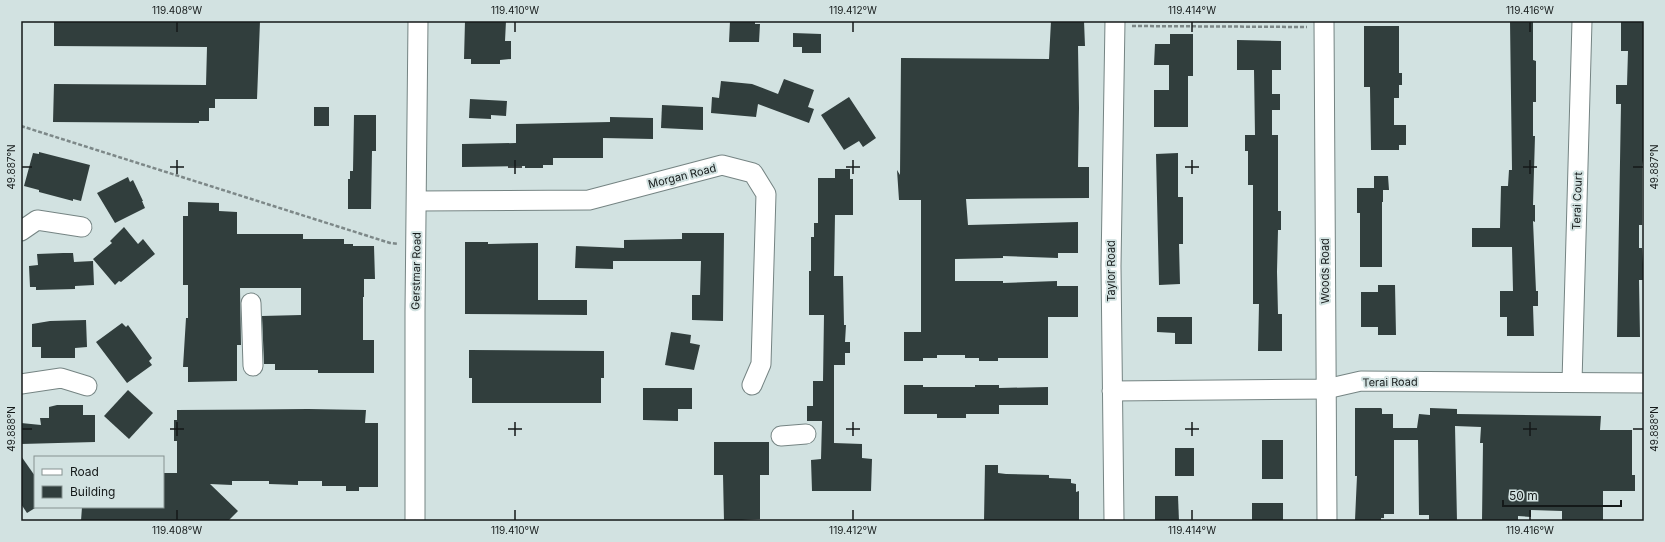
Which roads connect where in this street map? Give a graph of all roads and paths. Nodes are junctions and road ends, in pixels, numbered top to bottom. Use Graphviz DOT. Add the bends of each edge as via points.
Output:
graph roads {
  1 [pos="418,21"];
  2 [pos="1582,21"];
  3 [pos="1115,24"];
  4 [pos="1324,24"];
  5 [pos="21,126"];
  6 [pos="417,201"];
  7 [pos="82,227"];
  8 [pos="21,231"];
  9 [pos="417,246"];
  10 [pos="251,303"];
  11 [pos="253,366"];
  12 [pos="1572,382"];
  13 [pos="1644,382"];
  14 [pos="21,384"];
  15 [pos="752,385"];
  16 [pos="87,386"];
  17 [pos="1326,389"];
  18 [pos="1112,391"];
  19 [pos="806,434"];
  20 [pos="782,436"];
  21 [pos="415,521"];
  22 [pos="1114,521"];
  23 [pos="1327,521"];
  1 -- 6 [label="street, Gerstmar Road"];
  2 -- 12 [label="street, Terai Court"];
  3 -- 4 [label="path"];
  3 -- 18 [label="street, Taylor Road" via="1111,266"];
  4 -- 17 [label="street, Woods Road"];
  5 -- 9 [label="path" via="390,243"];
  6 -- 9 [label="street, Gerstmar Road"];
  6 -- 15 [label="street, Morgan Road" via="589,200 722,166 753,173 766,194 761,364"];
  7 -- 8 [label="street" via="37,220"];
  9 -- 21 [label="street, Gerstmar Road"];
  10 -- 11 [label="street"];
  12 -- 13 [label="street, Terai Road"];
  12 -- 17 [label="street, Terai Road" via="1361,382"];
  14 -- 16 [label="street" via="61,378"];
  17 -- 18 [label="street, Terai Road"];
  17 -- 23 [label="street, Woods Road"];
  18 -- 22 [label="street, Taylor Road"];
  19 -- 20 [label="street"];
}
